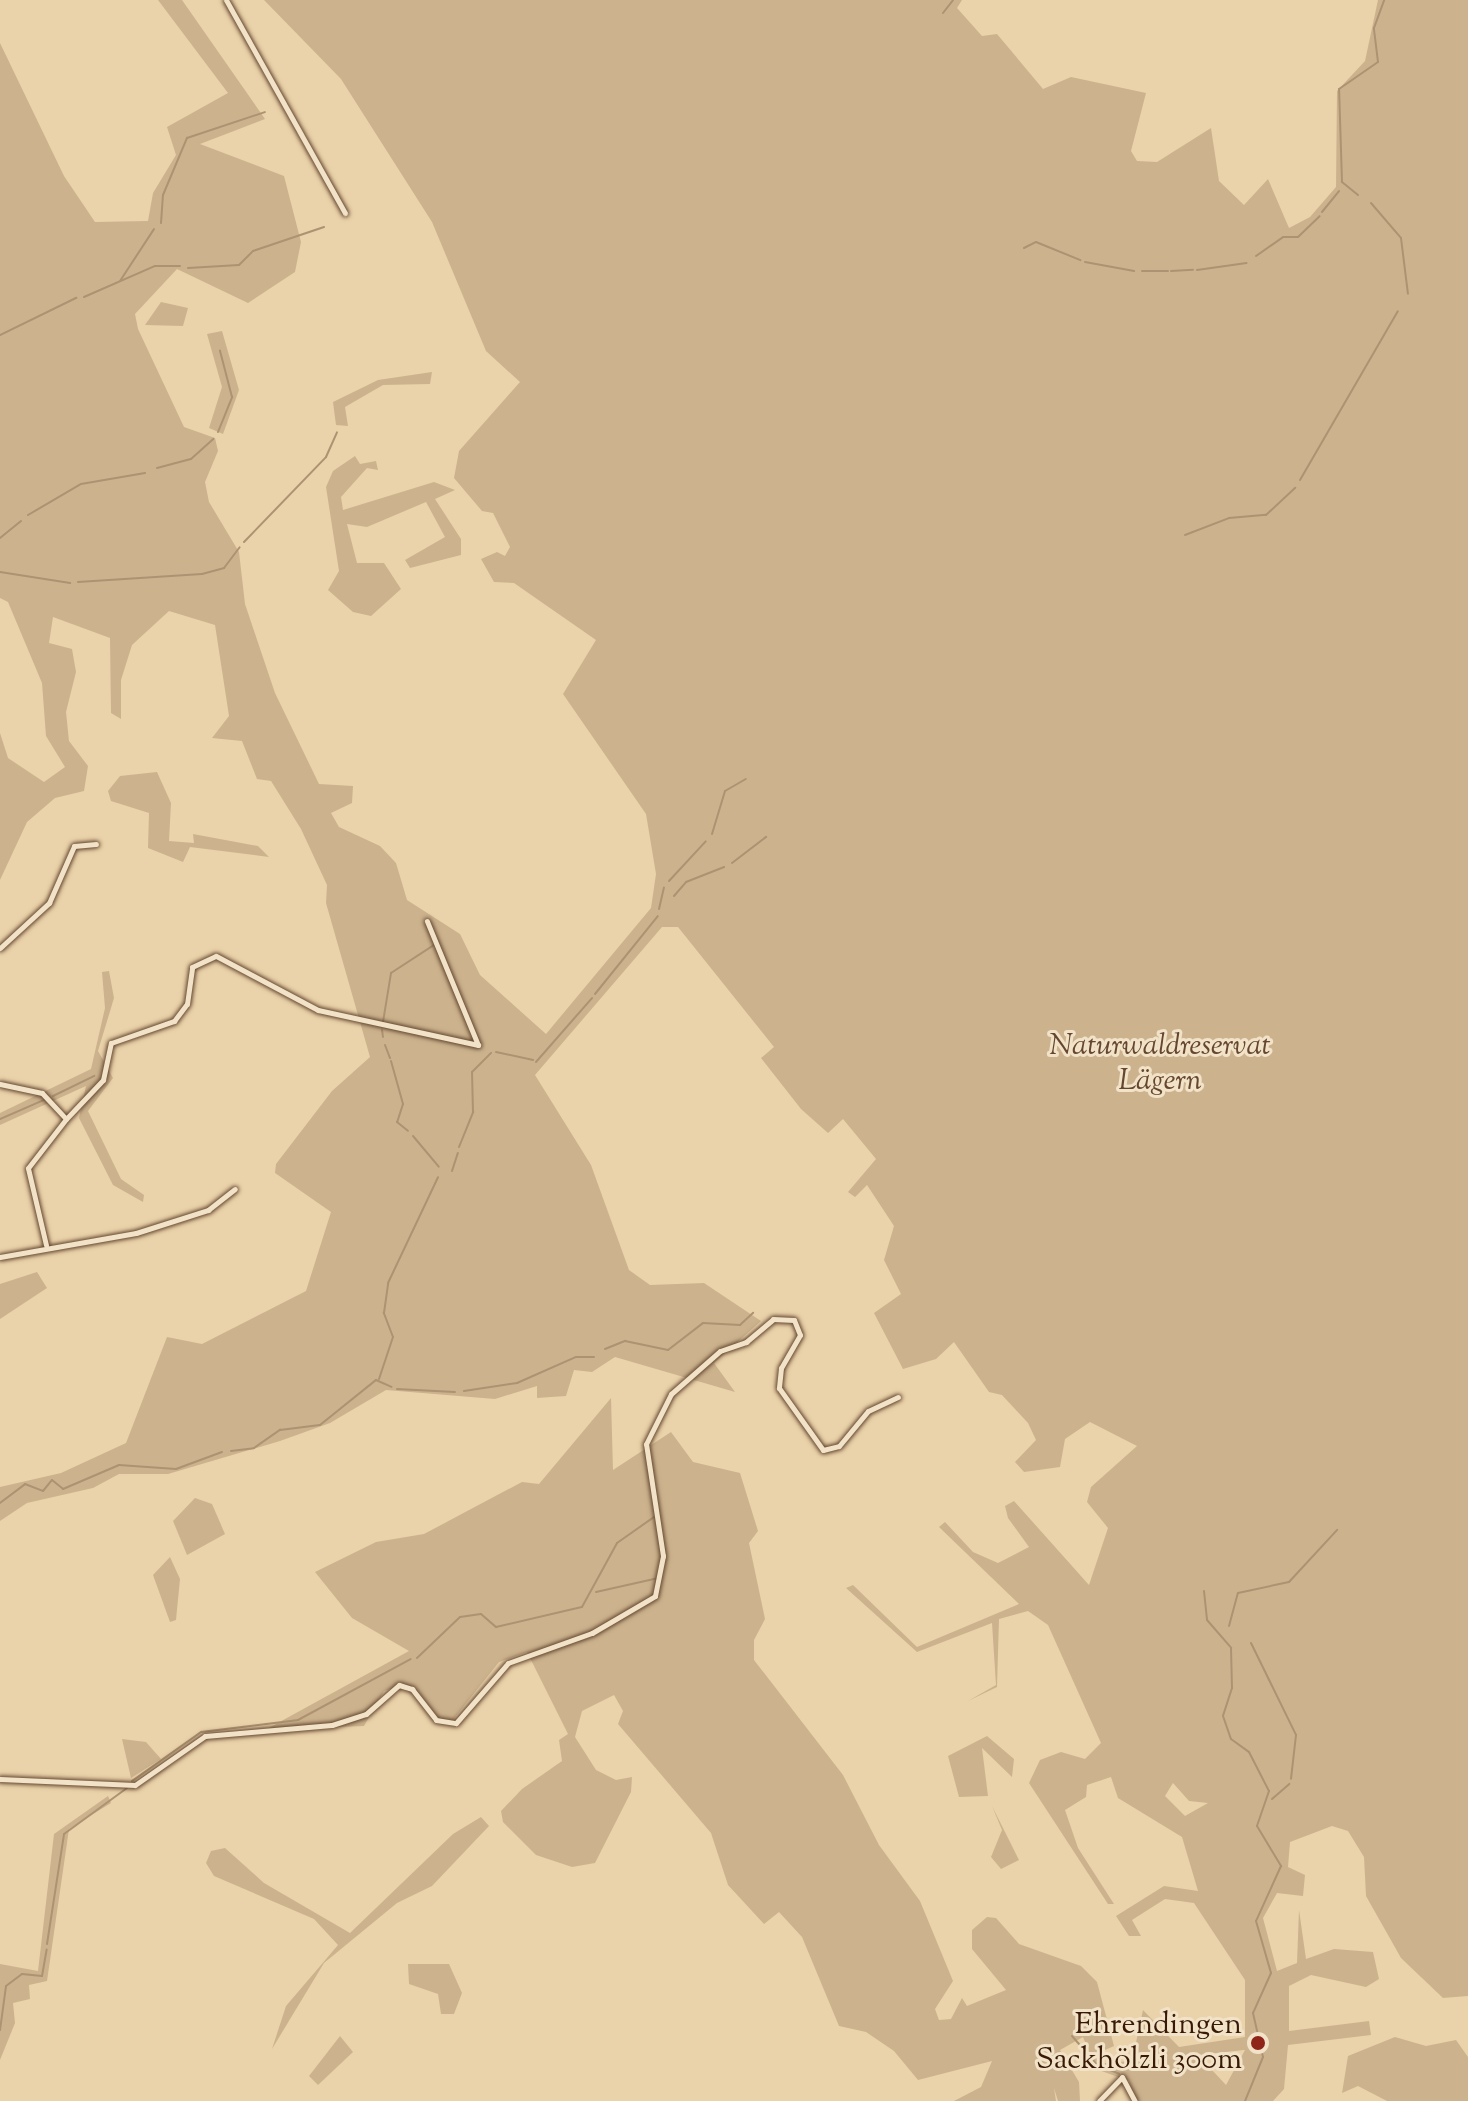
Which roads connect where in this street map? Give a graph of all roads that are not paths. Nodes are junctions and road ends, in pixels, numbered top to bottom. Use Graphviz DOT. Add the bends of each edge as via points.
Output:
graph roads {
  1 [pos="226,0"];
  2 [pos="345,213"];
  3 [pos="96,844"];
  4 [pos="427,921"];
  5 [pos="0,948"];
  6 [pos="0,1084"];
  7 [pos="66,1119"];
  8 [pos="235,1189"];
  9 [pos="46,1245"];
  10 [pos="0,1257"];
  11 [pos="898,1397"];
  12 [pos="0,1779"];
  13 [pos="1099,2101"];
  14 [pos="1135,2101"];
  1 -- 2 [label="street"];
  3 -- 5 [label="street" via="74,846 49,903"];
  4 -- 7 [label="street" via="461,1018 479,1044 318,1010 229,959 210,957 192,967 187,1004 174,1021 111,1043 103,1080"];
  6 -- 7 [label="street" via="42,1093"];
  7 -- 9 [label="street" via="28,1168"];
  8 -- 9 [label="street" via="208,1210 136,1233"];
  9 -- 10 [label="street"];
  11 -- 12 [label="street" via="863,1415 836,1448 819,1448 779,1388 782,1366 800,1335 794,1320 780,1317 680,1383 646,1444 663,1556 655,1596 592,1633 508,1663 456,1723 434,1719 412,1689 399,1685 366,1714 332,1725 205,1736 135,1785"];
  13 -- 14 [label="street" via="1122,2077"];
}
